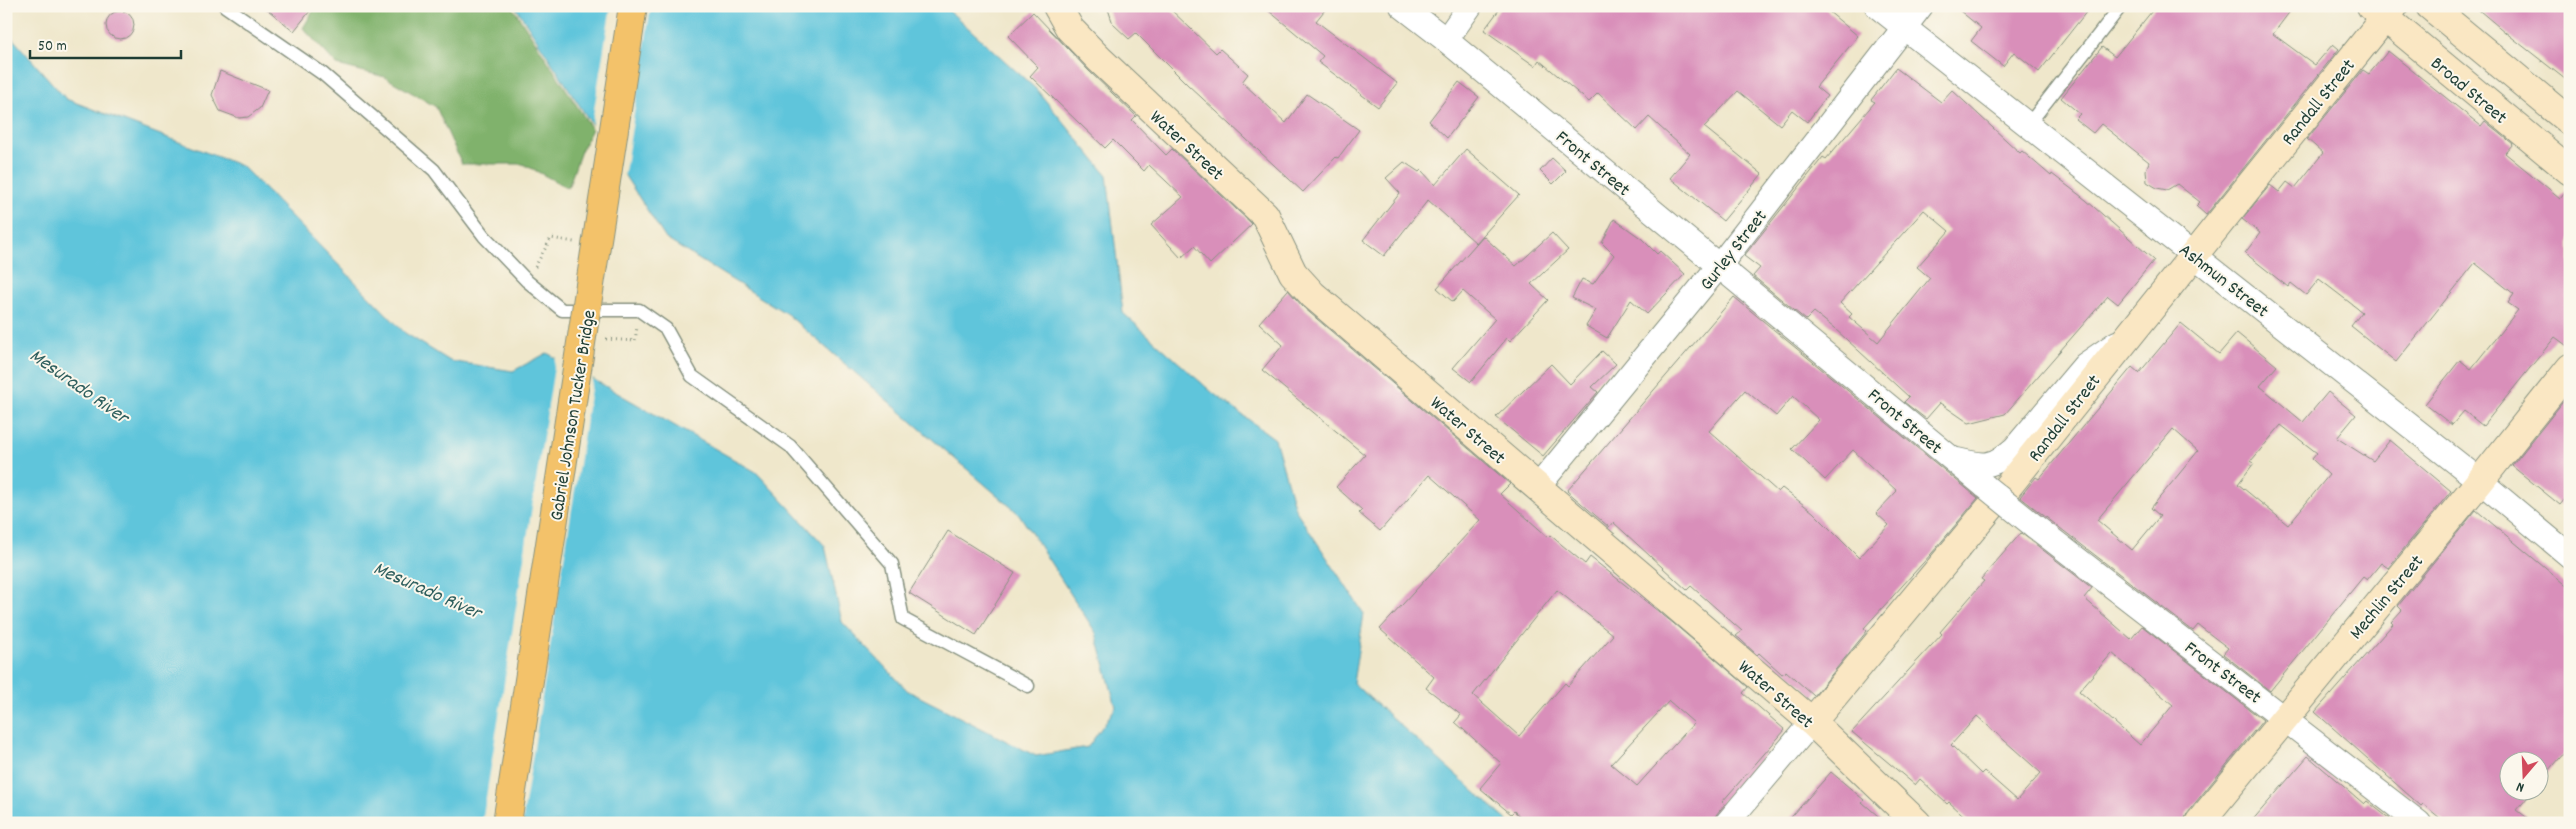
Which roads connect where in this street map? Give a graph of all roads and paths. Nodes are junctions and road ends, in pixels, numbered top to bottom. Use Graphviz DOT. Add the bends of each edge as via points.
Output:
graph roads {
  1 [pos="225,6"];
  2 [pos="633,6"];
  3 [pos="1057,6"];
  4 [pos="1402,6"];
  5 [pos="1470,6"];
  6 [pos="1877,6"];
  7 [pos="1921,6"];
  8 [pos="2121,6"];
  9 [pos="2430,6"];
  10 [pos="2383,10"];
  11 [pos="1904,28"];
  12 [pos="1446,40"];
  13 [pos="2570,122"];
  14 [pos="2028,125"];
  15 [pos="2570,171"];
  16 [pos="580,244"];
  17 [pos="2194,254"];
  18 [pos="1719,266"];
  19 [pos="527,281"];
  20 [pos="639,310"];
  21 [pos="603,338"];
  22 [pos="2125,339"];
  23 [pos="2570,368"];
  24 [pos="1954,459"];
  25 [pos="2480,481"];
  26 [pos="1538,488"];
  27 [pos="2570,556"];
  28 [pos="1028,686"];
  29 [pos="2285,717"];
  30 [pos="1812,722"];
  31 [pos="507,823"];
  32 [pos="1727,823"];
  33 [pos="1917,823"];
  34 [pos="2198,823"];
  35 [pos="2419,823"];
  1 -- 19 [label="lane" via="323,74 434,170 484,236"];
  2 -- 31 [label="highway, Gabriel Johnson Tucker Bridge, bridge"];
  3 -- 26 [label="street, Water Street" via="1070,29 1099,59 1265,216 1293,273 1313,295"];
  4 -- 12 [label="street, Front Street"];
  5 -- 12 [label="street"];
  6 -- 11 [label="street, Ashmun Street"];
  7 -- 11 [label="street, Gurley Street"];
  8 -- 14 [label="lane"];
  9 -- 13 [label="street, Broad Street"];
  10 -- 15 [label="street, Broad Street"];
  10 -- 17 [label="street, Randall Street"];
  11 -- 14 [label="street, Ashmun Street"];
  11 -- 18 [label="street, Gurley Street"];
  12 -- 18 [label="street, Front Street"];
  14 -- 17 [label="street, Ashmun Street"];
  16 -- 19 [label="path" via="551,238"];
  17 -- 22 [label="street, Randall Street"];
  17 -- 25 [label="street, Ashmun Street"];
  18 -- 24 [label="street, Front Street"];
  18 -- 26 [label="street, Gurley Street"];
  19 -- 20 [label="lane" via="562,310"];
  20 -- 21 [label="path" via="635,341"];
  20 -- 28 [label="lane" via="666,328 692,376 790,446 892,564 903,619"];
  22 -- 24 [label="street" via="2085,366 2003,459 1982,466"];
  22 -- 30 [label="street, Randall Street" via="2009,485"];
  23 -- 25 [label="street, Mechlin Street"];
  24 -- 29 [label="street, Front Street, bridge" via="2033,525"];
  25 -- 27 [label="street, Ashmun Street"];
  25 -- 29 [label="street, Mechlin Street"];
  26 -- 30 [label="street, Water Street"];
  29 -- 34 [label="street, Mechlin Street"];
  29 -- 35 [label="street, Front Street"];
  30 -- 32 [label="street, Randall Street"];
  30 -- 33 [label="street, Water Street"];
}
